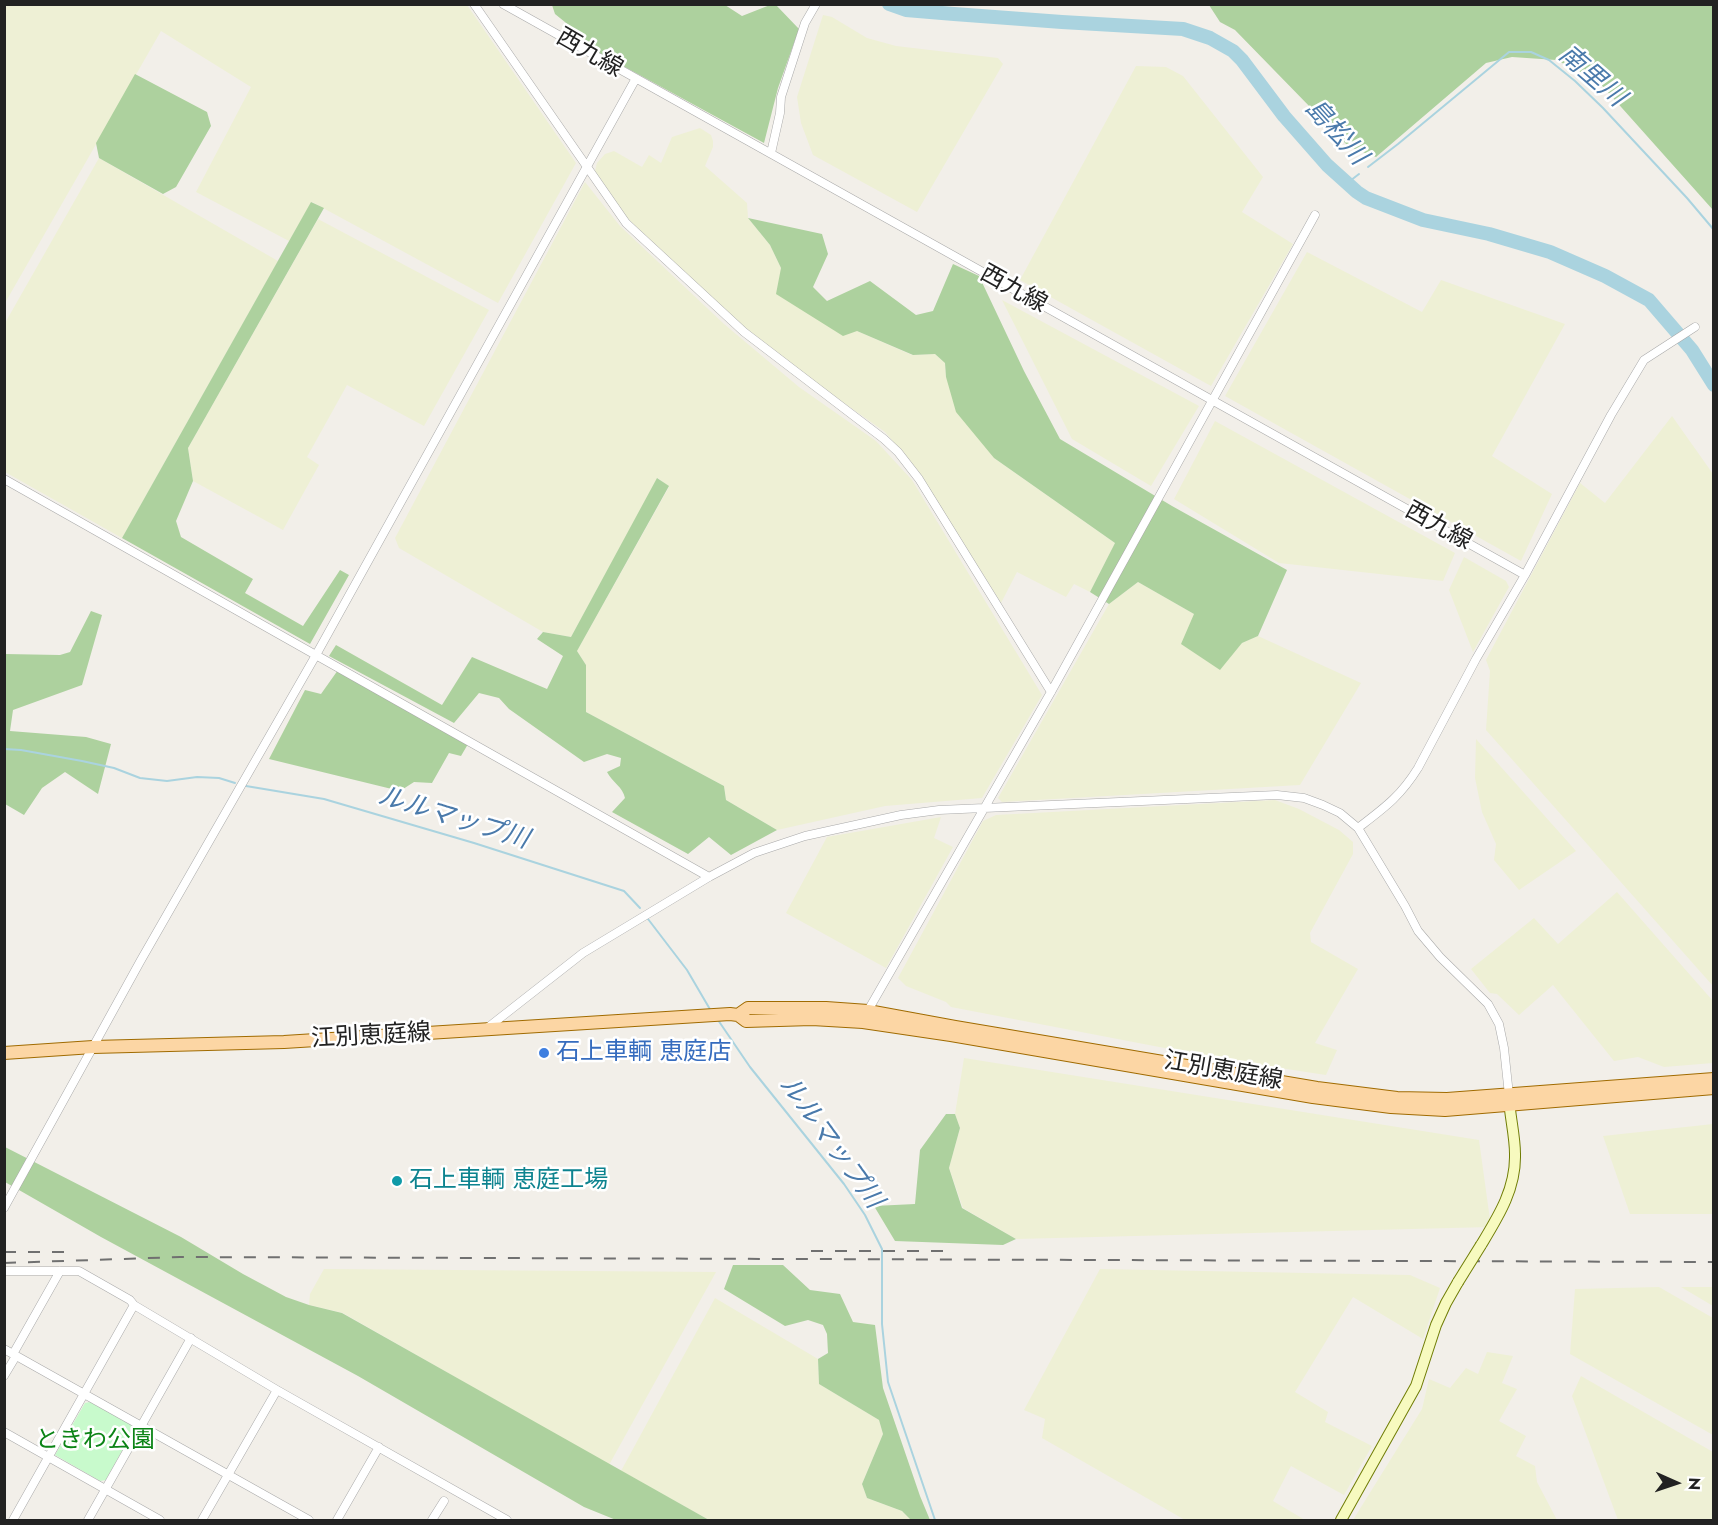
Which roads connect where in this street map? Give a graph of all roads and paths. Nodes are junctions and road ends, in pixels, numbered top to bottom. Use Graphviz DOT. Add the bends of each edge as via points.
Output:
graph roads {
  1 [pos="474,4"];
  2 [pos="503,4"];
  3 [pos="816,4"];
  4 [pos="635,80"];
  5 [pos="771,153"];
  6 [pos="586,167"];
  7 [pos="1315,215"];
  8 [pos="1695,327"];
  9 [pos="1212,401"];
  10 [pos="4,479"];
  11 [pos="1525,575"];
  12 [pos="316,655"];
  13 [pos="1051,692"];
  14 [pos="985,808"];
  15 [pos="1358,828"];
  16 [pos="709,877"];
  17 [pos="865,1016"];
  18 [pos="485,1030"];
  19 [pos="93,1047"];
  20 [pos="4,1053"];
  21 [pos="1713,1079"];
  22 [pos="1713,1088"];
  23 [pos="1509,1100"];
  24 [pos="4,1208"];
  25 [pos="60,1270"];
  26 [pos="4,1271"];
  27 [pos="134,1305"];
  28 [pos="191,1338"];
  29 [pos="4,1349"];
  30 [pos="14,1355"];
  31 [pos="4,1376"];
  32 [pos="277,1390"];
  33 [pos="84,1394"];
  34 [pos="142,1425"];
  35 [pos="4,1432"];
  36 [pos="379,1447"];
  37 [pos="49,1457"];
  38 [pos="228,1475"];
  39 [pos="105,1490"];
  40 [pos="444,1501"];
  41 [pos="150,1518"];
  42 [pos="14,1521"];
  43 [pos="88,1521"];
  44 [pos="160,1521"];
  45 [pos="202,1521"];
  46 [pos="309,1521"];
  47 [pos="337,1521"];
  48 [pos="432,1521"];
  49 [pos="507,1521"];
  50 [pos="1341,1521"];
  1 -- 6 [label="street"];
  2 -- 4 [label="street, 西九線"];
  3 -- 5 [label="street" via="780,97"];
  4 -- 5 [label="street, 西九線"];
  4 -- 6 [label="street"];
  5 -- 9 [label="street, 西九線"];
  6 -- 12 [label="street"];
  6 -- 13 [label="street" via="626,223 744,332 898,453 919,479"];
  7 -- 9 [label="street"];
  8 -- 11 [label="street" via="1644,360"];
  9 -- 11 [label="street, 西九線"];
  9 -- 13 [label="street"];
  10 -- 12 [label="street"];
  11 -- 15 [label="street" via="1407,785"];
  12 -- 16 [label="street"];
  12 -- 19 [label="street"];
  13 -- 14 [label="street"];
  14 -- 15 [label="street" via="1277,795 1323,805"];
  14 -- 16 [label="street" via="901,815 805,836 754,853"];
  14 -- 17 [label="street"];
  15 -- 23 [label="street" via="1418,931 1488,1004 1499,1024"];
  16 -- 18 [label="street" via="582,953"];
  17 -- 18 [label="main road, 江別恵庭線" via="826,1008 748,1008 734,1015"];
  17 -- 23 [label="main road, 江別恵庭線" via="955,1027 1317,1088 1397,1098"];
  18 -- 19 [label="main road, 江別恵庭線" via="284,1042"];
  19 -- 20 [label="main road, 江別恵庭線"];
  19 -- 24 [label="street"];
  21 -- 23 [label="main road, 江別恵庭線"];
  22 -- 23 [label="main road, 江別恵庭線"];
  23 -- 50 [label="street, bridge" via="1515,1154 1513,1179 1502,1211 1446,1303 1416,1386"];
  25 -- 26 [label="street"];
  25 -- 27 [label="street" via="79,1271 130,1299"];
  25 -- 30 [label="street"];
  27 -- 28 [label="street"];
  27 -- 33 [label="street"];
  28 -- 32 [label="street"];
  28 -- 34 [label="street"];
  29 -- 30 [label="street"];
  30 -- 31 [label="street"];
  30 -- 33 [label="street"];
  32 -- 36 [label="street"];
  32 -- 38 [label="street"];
  33 -- 34 [label="street"];
  33 -- 37 [label="street"];
  34 -- 38 [label="street"];
  34 -- 39 [label="street"];
  35 -- 37 [label="street"];
  36 -- 47 [label="street"];
  36 -- 49 [label="street"];
  37 -- 39 [label="street"];
  37 -- 42 [label="street"];
  38 -- 45 [label="street"];
  38 -- 46 [label="street"];
  39 -- 41 [label="street"];
  39 -- 43 [label="street"];
  40 -- 48 [label="street"];
  41 -- 44 [label="street"];
}
